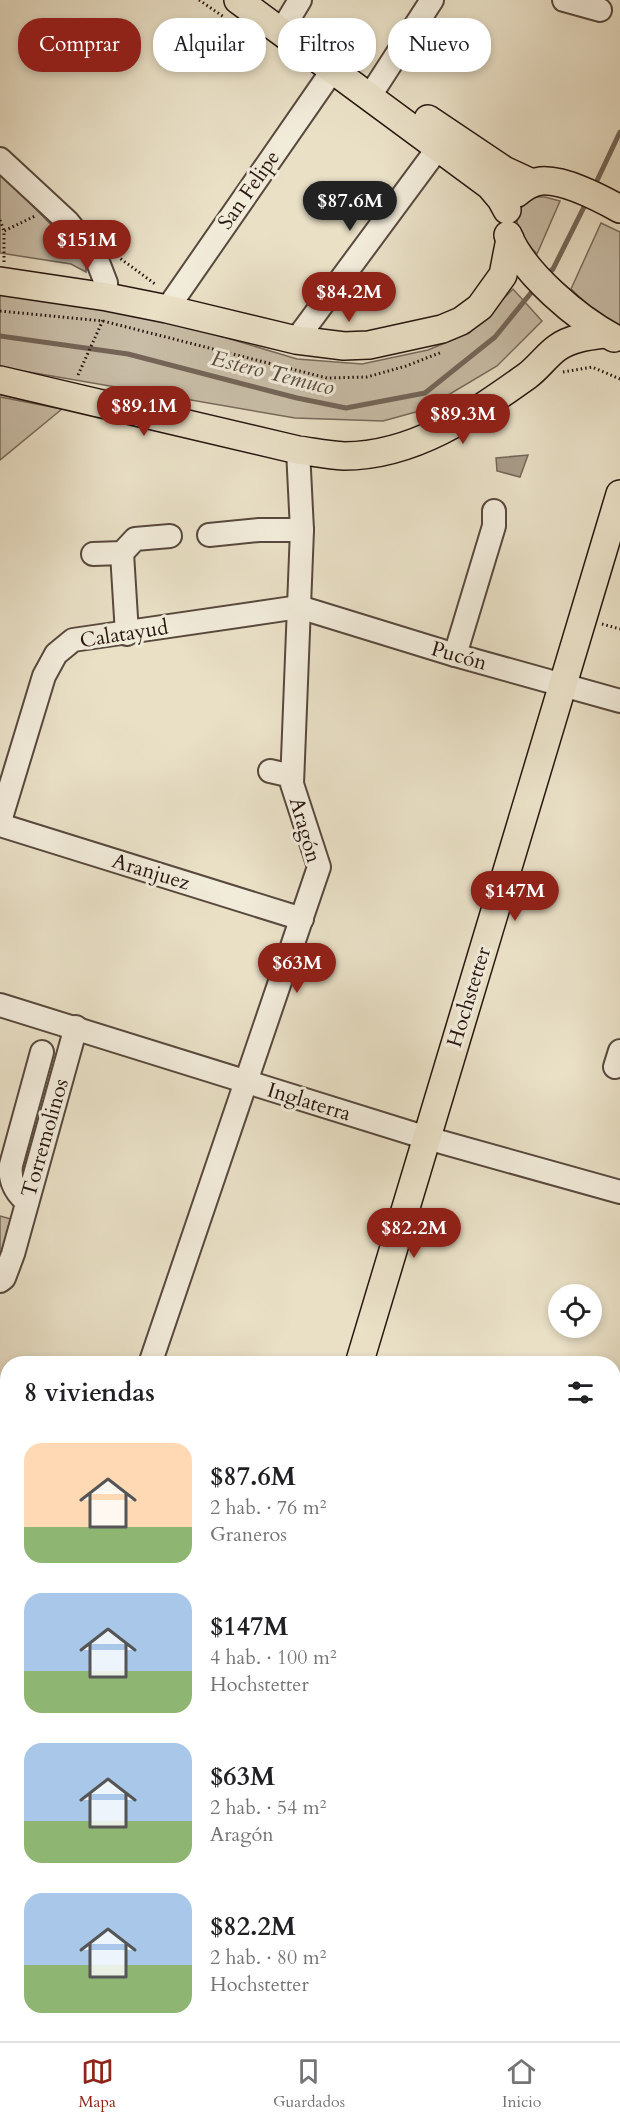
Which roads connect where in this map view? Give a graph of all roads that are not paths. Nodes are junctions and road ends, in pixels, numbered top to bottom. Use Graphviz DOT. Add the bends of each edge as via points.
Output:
graph roads {
  1 [pos="261,0"];
  2 [pos="432,0"];
  3 [pos="564,0"];
  4 [pos="233,10"];
  5 [pos="294,10"];
  6 [pos="600,10"];
  7 [pos="278,37"];
  8 [pos="331,72"];
  9 [pos="335,72"];
  10 [pos="377,85"];
  11 [pos="438,148"];
  12 [pos="0,159"];
  13 [pos="531,183"];
  14 [pos="611,204"];
  15 [pos="507,210"];
  16 [pos="510,239"];
  17 [pos="2,271"];
  18 [pos="105,309"];
  19 [pos="167,309"];
  20 [pos="613,338"];
  21 [pos="296,340"];
  22 [pos="0,380"];
  23 [pos="298,450"];
  24 [pos="620,494"];
  25 [pos="494,511"];
  26 [pos="302,530"];
  27 [pos="209,535"];
  28 [pos="170,536"];
  29 [pos="122,553"];
  30 [pos="93,554"];
  31 [pos="299,607"];
  32 [pos="127,634"];
  33 [pos="455,655"];
  34 [pos="563,685"];
  35 [pos="620,701"];
  36 [pos="0,823"];
  37 [pos="302,919"];
  38 [pos="0,1005"];
  39 [pos="76,1028"];
  40 [pos="42,1052"];
  41 [pos="245,1083"];
  42 [pos="29,1100"];
  43 [pos="56,1101"];
  44 [pos="427,1138"];
  45 [pos="620,1192"];
  46 [pos="27,1202"];
  47 [pos="0,1281"];
  48 [pos="153,1356"];
  49 [pos="361,1356"];
  1 -- 5 [label="main road"];
  2 -- 10 [label="street"];
  3 -- 6 [label="street"];
  4 -- 7 [label="main road"];
  5 -- 10 [label="main road"];
  8 -- 19 [label="street, San Felipe"];
  9 -- 11 [label="main road"];
  10 -- 13 [label="main road" via="504,170"];
  11 -- 15 [label="main road" via="489,186"];
  11 -- 21 [label="street"];
  12 -- 18 [label="street" via="68,222 96,257 106,283"];
  13 -- 14 [label="main road" via="549,181 572,187"];
  13 -- 15 [label="main road" via="517,193"];
  15 -- 16 [label="main road" via="505,224"];
  16 -- 20 [label="main road" via="530,269 560,299"];
  16 -- 21 [label="main road" via="503,275 480,307 460,321 442,329 369,345"];
  17 -- 18 [label="main road"];
  18 -- 19 [label="main road"];
  19 -- 21 [label="main road"];
  20 -- 23 [label="main road" via="579,339 555,348 539,367 481,409 444,430 386,452 344,456"];
  22 -- 23 [label="main road"];
  23 -- 26 [label="street, Aragón"];
  24 -- 34 [label="main road, Hochstetter"];
  25 -- 33 [label="street" via="494,526"];
  26 -- 27 [label="street"];
  26 -- 31 [label="street, Aragón"];
  28 -- 29 [label="street" via="135,539"];
  29 -- 30 [label="street"];
  29 -- 32 [label="street"];
  31 -- 32 [label="street, Calatayud"];
  31 -- 33 [label="street, Pucón"];
  31 -- 37 [label="street, Aragón" via="283,782 327,869"];
  32 -- 36 [label="street, Calatayud" via="73,640 56,654 44,676"];
  33 -- 34 [label="street, Pucón"];
  34 -- 35 [label="street, Pucón"];
  34 -- 44 [label="main road, Hochstetter"];
  36 -- 37 [label="street, Aranjuez"];
  37 -- 41 [label="street, Aragón"];
  38 -- 39 [label="street, Inglaterra"];
  39 -- 41 [label="street, Inglaterra"];
  39 -- 43 [label="street, Torremolinos"];
  40 -- 42 [label="street"];
  41 -- 44 [label="street, Inglaterra"];
  41 -- 48 [label="street, Aragón"];
  42 -- 43 [label="street"];
  42 -- 46 [label="street" via="10,1172 16,1191"];
  43 -- 46 [label="street, Torremolinos"];
  44 -- 45 [label="street, Inglaterra"];
  44 -- 49 [label="main road, Hochstetter"];
  46 -- 47 [label="street, Torremolinos" via="13,1254"];
}
